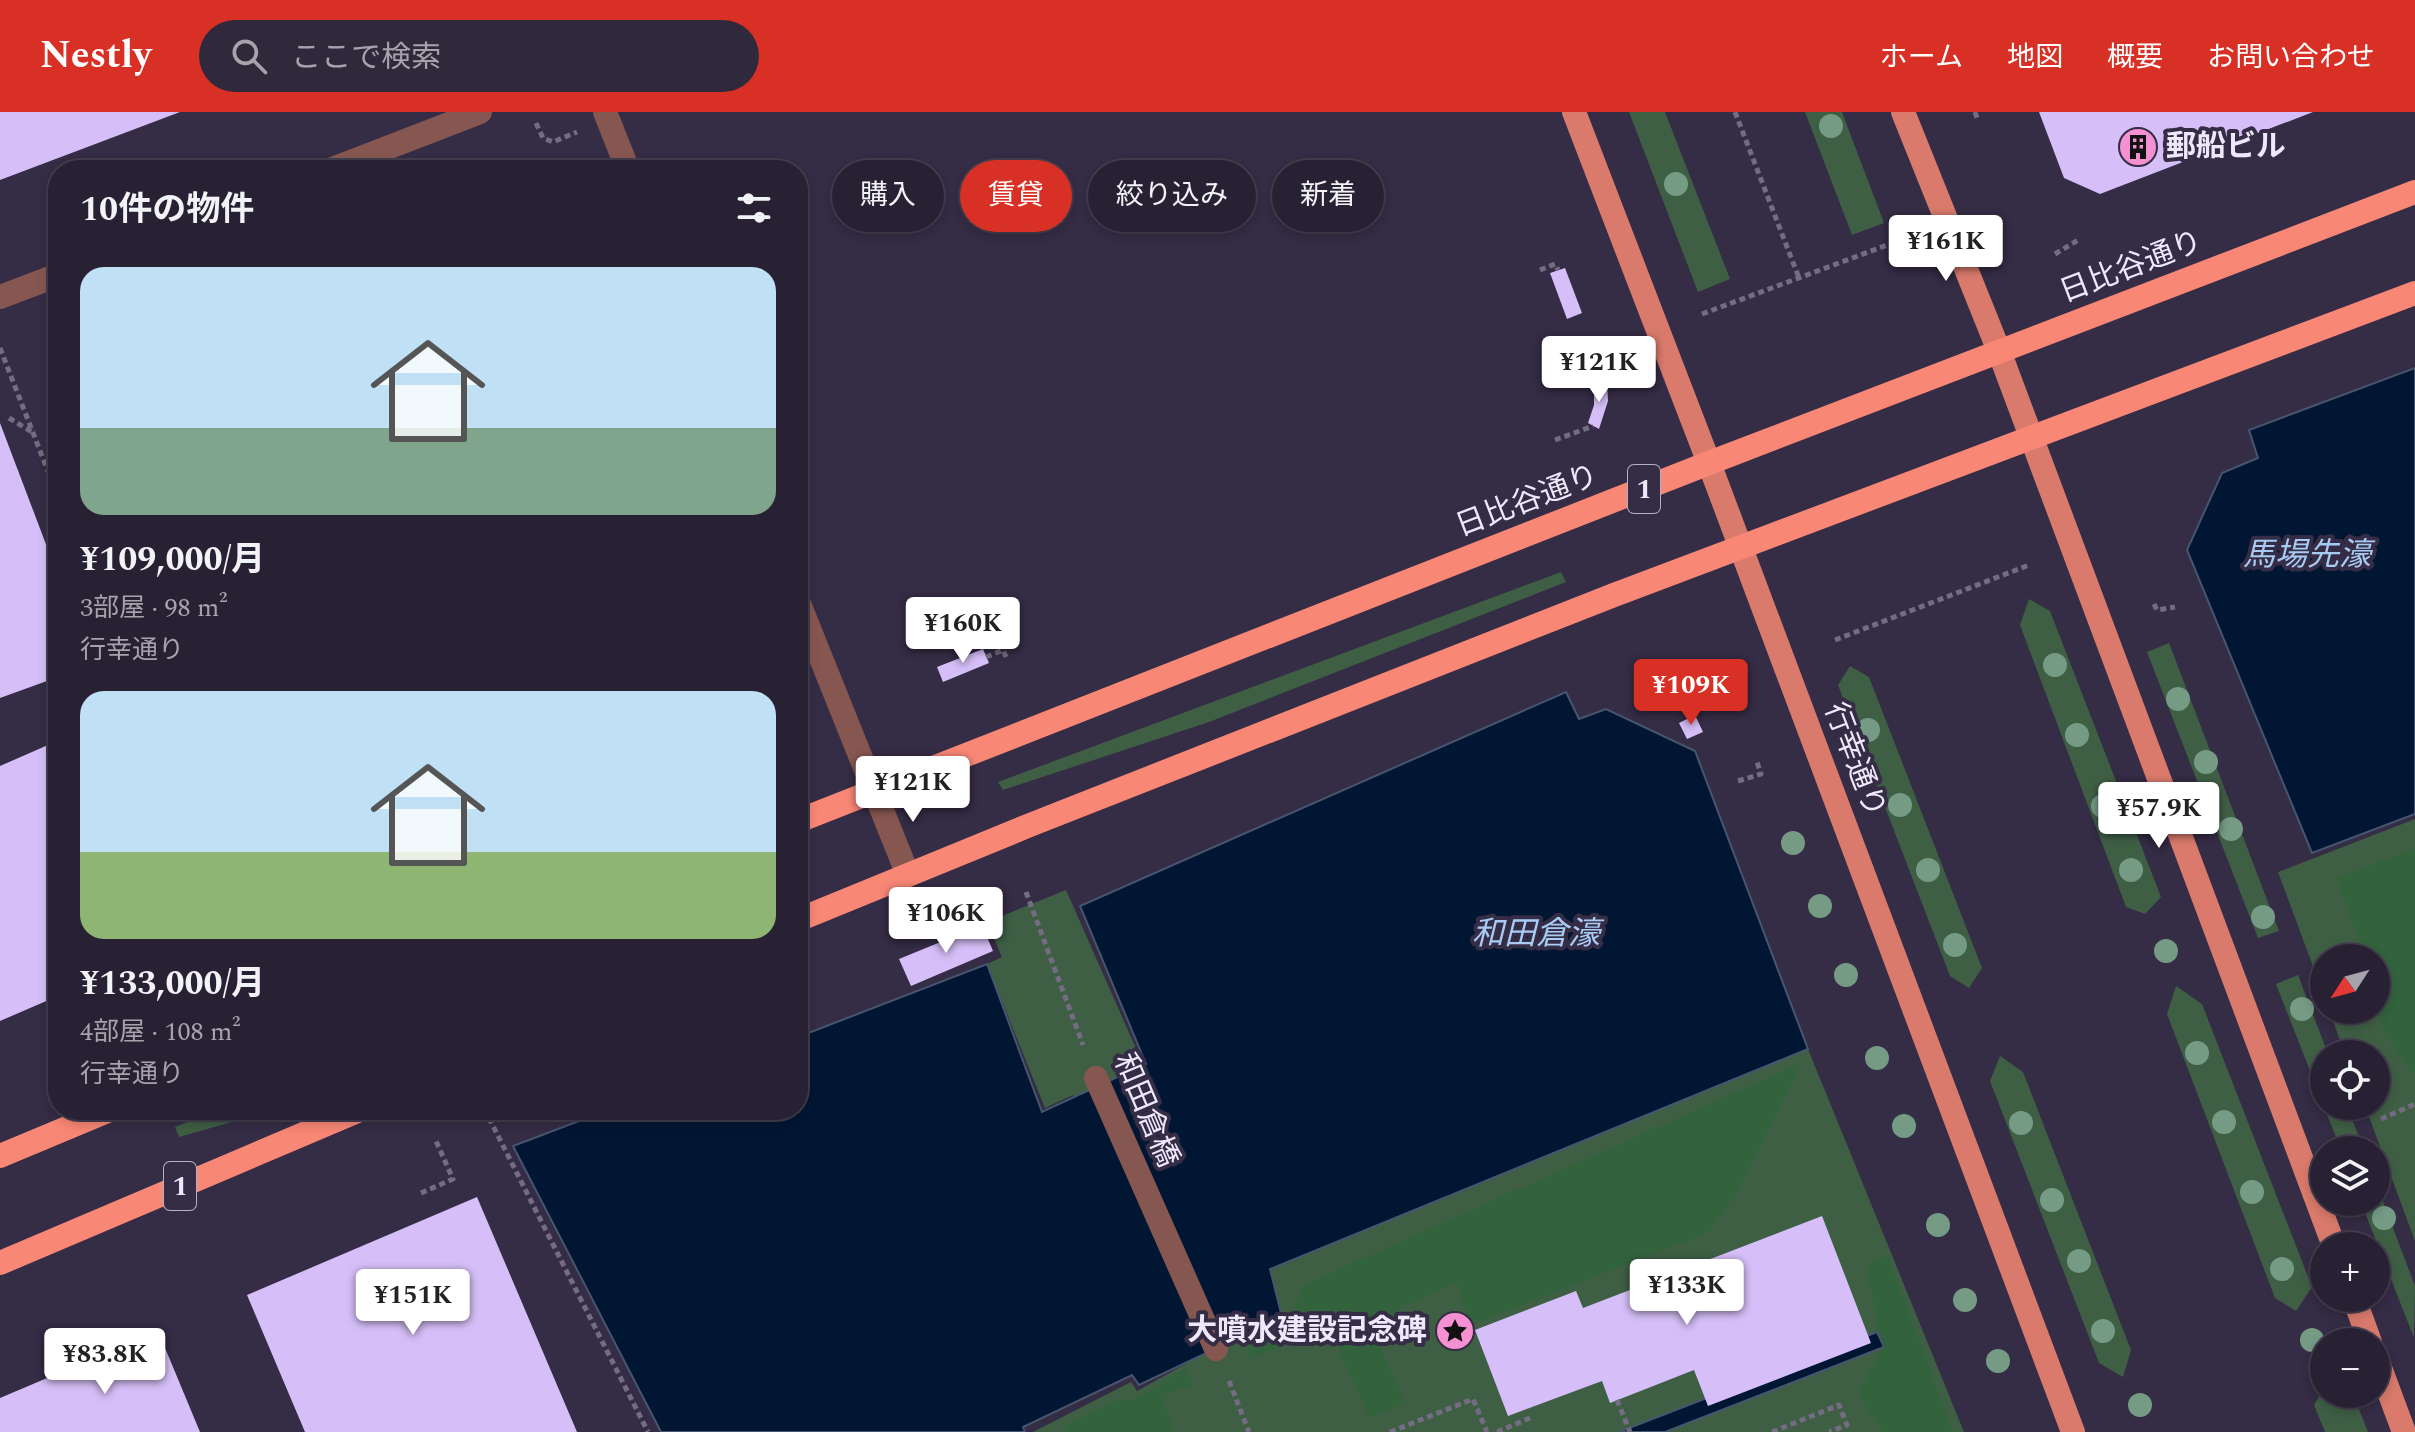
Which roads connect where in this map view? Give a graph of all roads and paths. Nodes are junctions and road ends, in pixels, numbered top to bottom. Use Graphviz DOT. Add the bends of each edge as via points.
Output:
graph roads {
  1 [pos="480,112"];
  2 [pos="605,112"];
  3 [pos="1574,112"];
  4 [pos="1735,112"];
  5 [pos="1903,112"];
  6 [pos="1975,112"];
  7 [pos="1978,121"];
  8 [pos="536,123"];
  9 [pos="553,142"];
  10 [pos="356,160"];
  11 [pos="624,160"];
  12 [pos="2415,192"];
  13 [pos="2080,239"];
  14 [pos="1898,241"];
  15 [pos="2055,254"];
  16 [pos="1540,270"];
  17 [pos="1558,270"];
  18 [pos="1799,278"];
  19 [pos="48,279"];
  20 [pos="2415,293"];
  21 [pos="0,297"];
  22 [pos="1702,314"];
  23 [pos="0,348"];
  24 [pos="1999,351"];
  25 [pos="9,418"];
  26 [pos="1593,426"];
  27 [pos="33,433"];
  28 [pos="2031,437"];
  29 [pos="1555,440"];
  30 [pos="1709,463"];
  31 [pos="48,471"];
  32 [pos="1741,548"];
  33 [pos="2029,565"];
  34 [pos="2154,604"];
  35 [pos="2175,607"];
  36 [pos="808,626"];
  37 [pos="1835,640"];
  38 [pos="986,657"];
  39 [pos="1007,659"];
  40 [pos="1756,759"];
  41 [pos="1738,781"];
  42 [pos="874,790"];
  43 [pos="808,817"];
  44 [pos="908,875"];
  45 [pos="1026,892"];
  46 [pos="808,916"];
  47 [pos="1096,1078"];
  48 [pos="2415,1104"];
  49 [pos="2390,1115"];
  50 [pos="86,1120"];
  51 [pos="336,1120"];
  52 [pos="490,1120"];
  53 [pos="436,1141"];
  54 [pos="0,1156"];
  55 [pos="421,1193"];
  56 [pos="2329,1232"];
  57 [pos="0,1263"];
  58 [pos="1216,1349"];
  59 [pos="2390,1394"];
  60 [pos="1617,1400"];
  61 [pos="1530,1418"];
  62 [pos="648,1432"];
  63 [pos="1249,1432"];
  64 [pos="1390,1432"];
  65 [pos="1487,1432"];
  66 [pos="1497,1432"];
  67 [pos="1630,1432"];
  68 [pos="1772,1432"];
  69 [pos="1829,1432"];
  70 [pos="2073,1432"];
  71 [pos="2404,1432"];
  1 -- 10 [label="street"];
  2 -- 11 [label="street"];
  3 -- 30 [label="main road, 行幸通り"];
  4 -- 18 [label="path"];
  5 -- 24 [label="main road"];
  6 -- 7 [label="path"];
  8 -- 9 [label="path" via="543,138"];
  12 -- 24 [label="highway, 日比谷通り / 1"];
  13 -- 15 [label="path"];
  14 -- 18 [label="path"];
  16 -- 17 [label="path" via="1555,264"];
  18 -- 22 [label="path"];
  19 -- 21 [label="street"];
  20 -- 28 [label="highway"];
  23 -- 27 [label="path"];
  24 -- 28 [label="main road"];
  24 -- 30 [label="highway, 日比谷通り / 1"];
  25 -- 27 [label="path"];
  26 -- 29 [label="path"];
  27 -- 31 [label="path"];
  28 -- 32 [label="highway"];
  28 -- 56 [label="main road"];
  30 -- 32 [label="main road, 行幸通り"];
  30 -- 42 [label="highway, 日比谷通り / 1"];
  32 -- 44 [label="highway"];
  32 -- 70 [label="main road, 行幸通り"];
  33 -- 37 [label="path"];
  34 -- 35 [label="path" via="2157,610"];
  36 -- 42 [label="street"];
  38 -- 39 [label="path" via="1003,650"];
  40 -- 41 [label="path" via="1761,774"];
  42 -- 43 [label="highway, 日比谷通り / 1"];
  42 -- 44 [label="street"];
  44 -- 46 [label="highway"];
  45 -- 47 [label="path, 和田倉橋"];
  47 -- 58 [label="street, 和田倉橋"];
  48 -- 49 [label="path"];
  50 -- 54 [label="highway"];
  51 -- 57 [label="highway, 1"];
  52 -- 62 [label="path"];
  53 -- 55 [label="path" via="453,1179"];
  58 -- 63 [label="path"];
  59 -- 71 [label="main road"];
  60 -- 67 [label="path"];
  61 -- 66 [label="path"];
  64 -- 65 [label="path" via="1473,1399"];
  68 -- 69 [label="path" via="1839,1405 1847,1425"];
}
